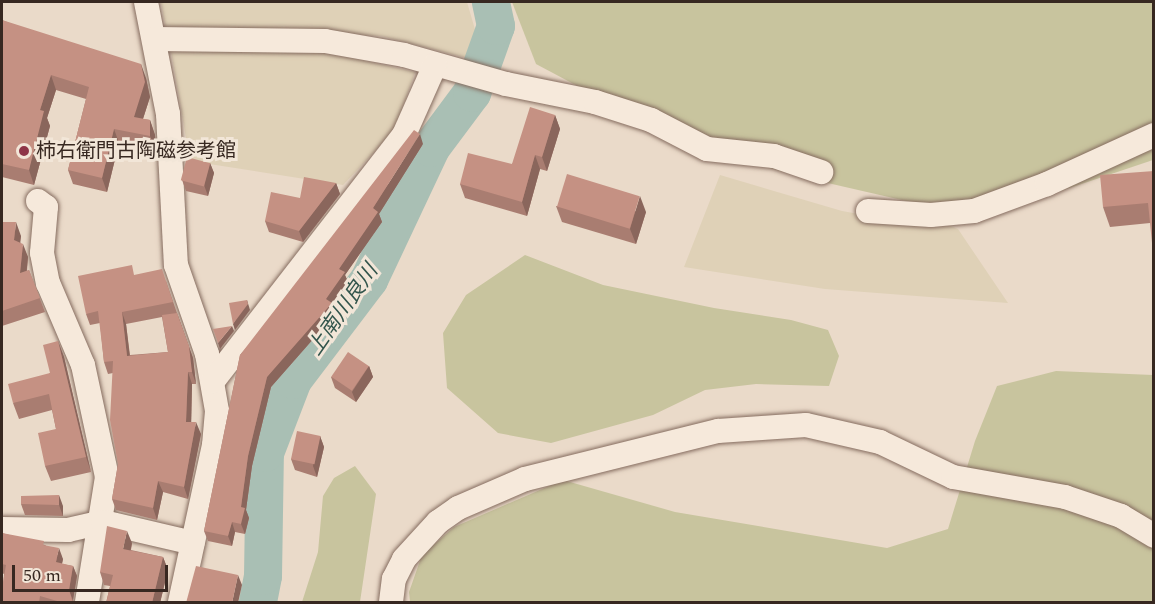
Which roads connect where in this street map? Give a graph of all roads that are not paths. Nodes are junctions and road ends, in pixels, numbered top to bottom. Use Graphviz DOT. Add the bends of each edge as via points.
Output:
graph roads {
  1 [pos="146,2"];
  2 [pos="155,39"];
  3 [pos="435,65"];
  4 [pos="1154,135"];
  5 [pos="821,172"];
  6 [pos="38,201"];
  7 [pos="868,211"];
  8 [pos="213,381"];
  9 [pos="103,522"];
  10 [pos="2,529"];
  11 [pos="1154,536"];
  12 [pos="194,543"];
  13 [pos="87,603"];
  14 [pos="180,603"];
  15 [pos="392,603"];
  1 -- 2 [label="street"];
  2 -- 3 [label="street" via="325,41 404,55"];
  2 -- 8 [label="street" via="168,114 176,265"];
  3 -- 5 [label="street" via="595,102 651,120 707,149 774,156"];
  3 -- 8 [label="street" via="404,135"];
  4 -- 7 [label="street" via="1047,184 974,211 931,215"];
  6 -- 9 [label="street" via="46,207 42,253 48,283 83,365 103,449 107,477"];
  8 -- 12 [label="street" via="217,411 214,445"];
  9 -- 10 [label="street" via="68,530"];
  9 -- 12 [label="street"];
  9 -- 13 [label="street"];
  11 -- 15 [label="street" via="1121,516 1065,497 953,477 880,442 806,425 718,431 525,479 458,507 438,522 404,559 394,579"];
  12 -- 14 [label="street"];
}
